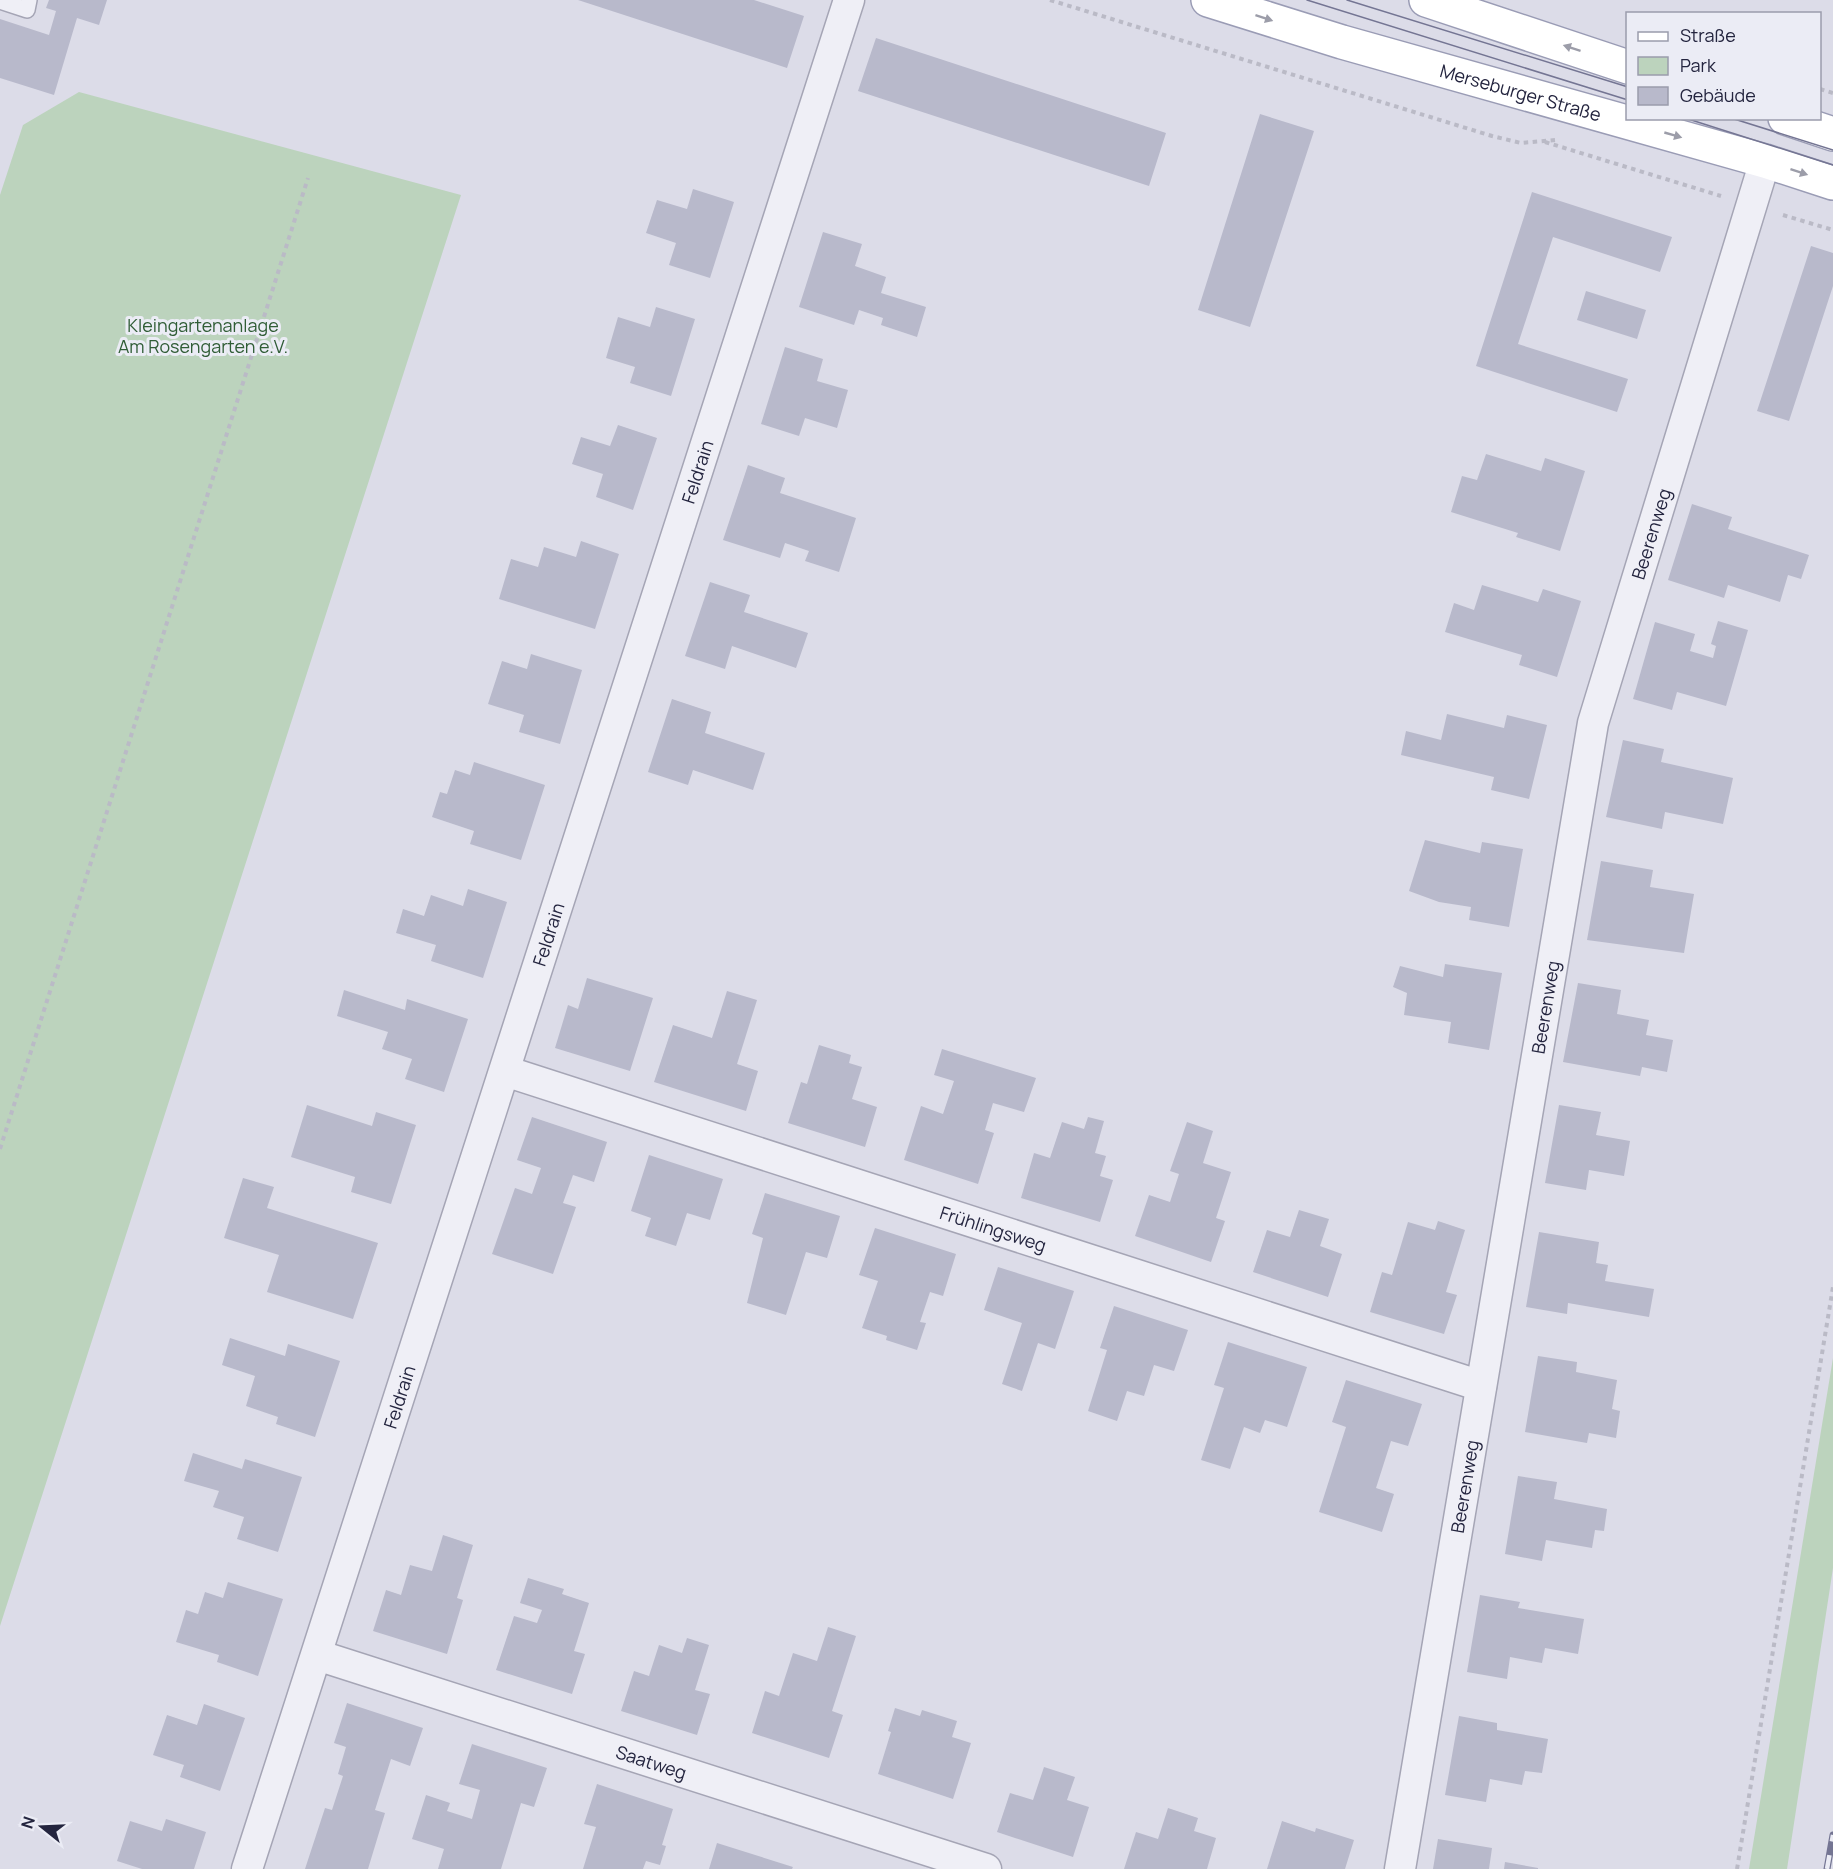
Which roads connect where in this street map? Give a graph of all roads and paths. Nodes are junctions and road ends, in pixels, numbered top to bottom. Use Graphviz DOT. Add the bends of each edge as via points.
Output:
graph roads {
  1 [pos="30,0"];
  2 [pos="849,0"];
  3 [pos="1050,0"];
  4 [pos="1208,0"];
  5 [pos="1426,0"];
  6 [pos="0,1"];
  7 [pos="1626,65"];
  8 [pos="1791,120"];
  9 [pos="1833,134"];
  10 [pos="1765,161"];
  11 [pos="308,178"];
  12 [pos="1833,183"];
  13 [pos="1751,206"];
  14 [pos="1833,231"];
  15 [pos="505,1071"];
  16 [pos="0,1149"];
  17 [pos="1833,1287"];
  18 [pos="1481,1386"];
  19 [pos="317,1655"];
  20 [pos="247,1869"];
  21 [pos="986,1869"];
  22 [pos="1400,1869"];
  23 [pos="1737,1869"];
  1 -- 6 [label="lane" via="27,10"];
  2 -- 15 [label="street, Feldrain"];
  3 -- 13 [label="path" via="1492,136 1521,143 1544,142"];
  4 -- 10 [label="main road, Merseburger Straße, one-way" via="1342,42"];
  7 -- 5 [label="main road, one-way"];
  8 -- 9 [label="main road"];
  10 -- 12 [label="main road, Merseburger Straße, one-way"];
  10 -- 13 [label="street, Beerenweg"];
  11 -- 16 [label="path"];
  13 -- 14 [label="path"];
  13 -- 18 [label="street, Beerenweg" via="1593,723"];
  15 -- 18 [label="street, Frühlingsweg"];
  15 -- 19 [label="street, Feldrain"];
  17 -- 23 [label="path"];
  18 -- 22 [label="street, Beerenweg"];
  19 -- 20 [label="street, Feldrain"];
  19 -- 21 [label="street, Saatweg"];
}
